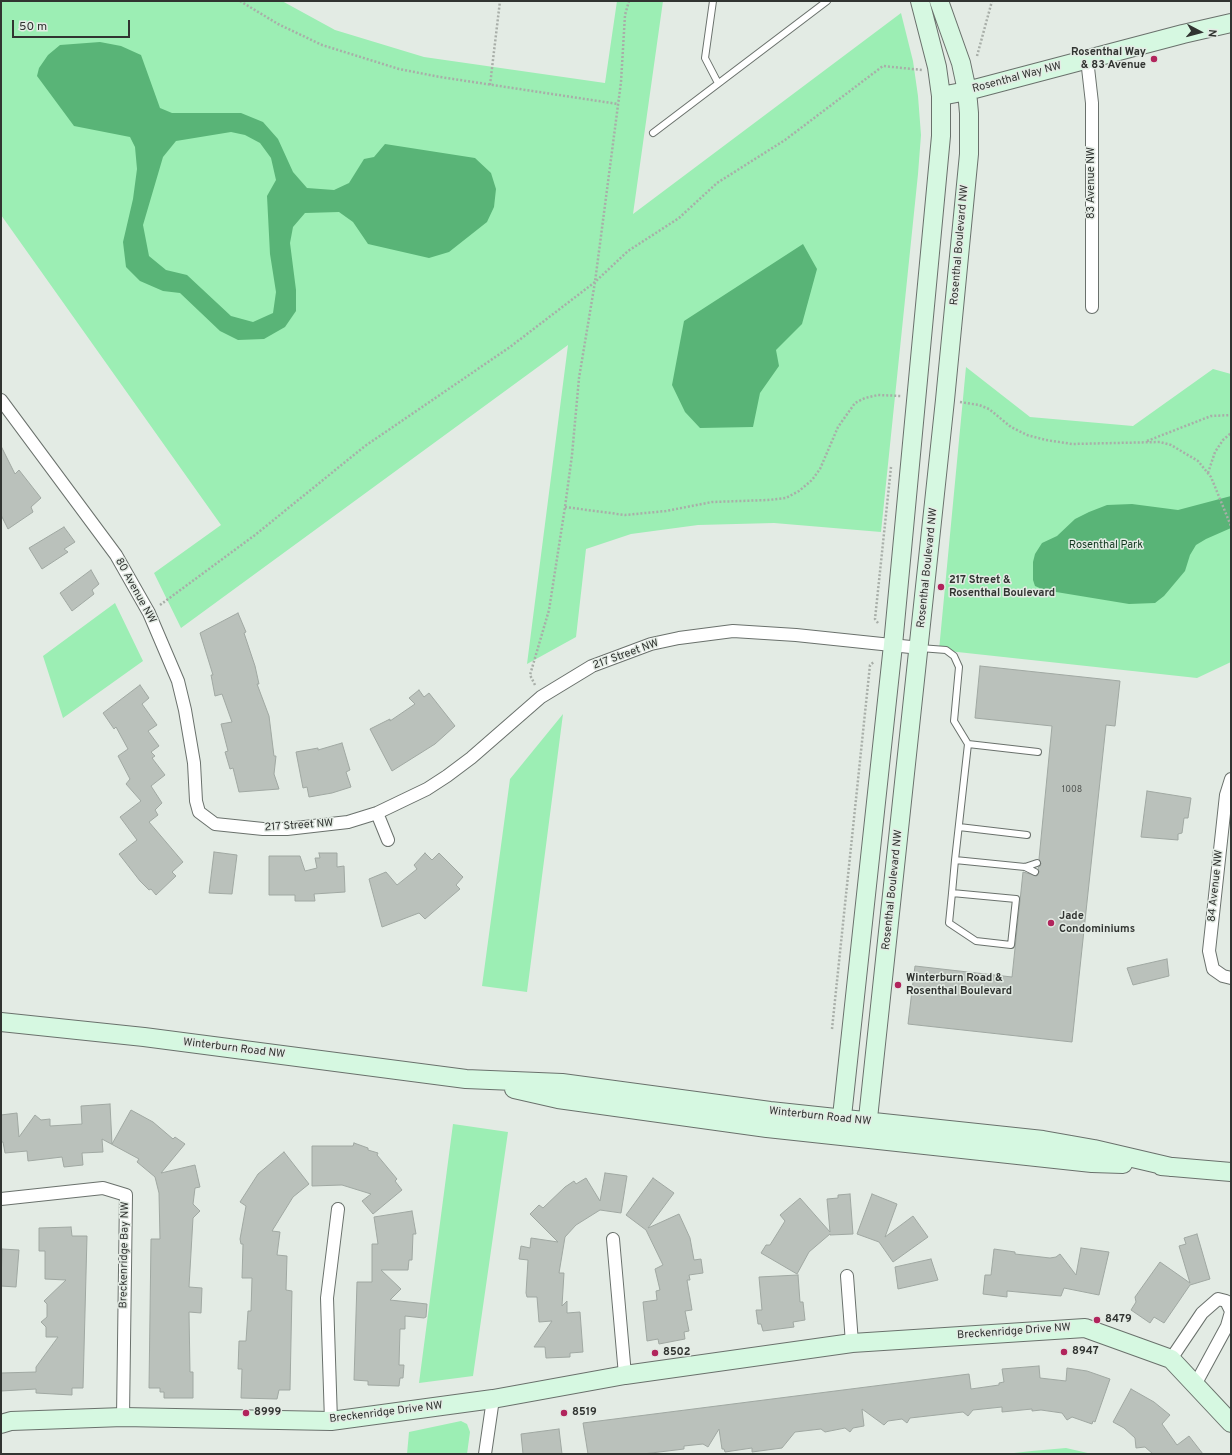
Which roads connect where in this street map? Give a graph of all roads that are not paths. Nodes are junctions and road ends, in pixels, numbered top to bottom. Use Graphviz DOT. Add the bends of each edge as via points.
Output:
graph roads {
  1 [pos="713,1"];
  2 [pos="827,1"];
  3 [pos="920,1"];
  4 [pos="939,1"];
  5 [pos="1231,23"];
  6 [pos="1087,59"];
  7 [pos="718,83"];
  8 [pos="967,91"];
  9 [pos="941,96"];
  10 [pos="653,134"];
  11 [pos="1092,307"];
  12 [pos="1,400"];
  13 [pos="893,645"];
  14 [pos="920,648"];
  15 [pos="968,744"];
  16 [pos="1038,752"];
  17 [pos="1231,779"];
  18 [pos="199,812"];
  19 [pos="376,813"];
  20 [pos="959,827"];
  21 [pos="1026,835"];
  22 [pos="388,840"];
  23 [pos="955,860"];
  24 [pos="1036,863"];
  25 [pos="1025,867"];
  26 [pos="1035,872"];
  27 [pos="952,893"];
  28 [pos="1231,978"];
  29 [pos="1,1022"];
  30 [pos="841,1127"];
  31 [pos="867,1130"];
  32 [pos="1231,1172"];
  33 [pos="1,1199"];
  34 [pos="338,1209"];
  35 [pos="613,1239"];
  36 [pos="847,1276"];
  37 [pos="1231,1311"];
  38 [pos="852,1343"];
  39 [pos="1171,1359"];
  40 [pos="625,1375"];
  41 [pos="1195,1385"];
  42 [pos="493,1399"];
  43 [pos="123,1417"];
  44 [pos="331,1421"];
  45 [pos="1231,1423"];
  46 [pos="1,1424"];
  47 [pos="485,1454"];
  1 -- 7 [label="lane" via="705,58"];
  2 -- 7 [label="lane"];
  3 -- 9 [label="street" via="938,67"];
  4 -- 8 [label="street, Rosenthal Boulevard NW" via="961,63"];
  5 -- 6 [label="street, Rosenthal Way NW"];
  6 -- 8 [label="street, Rosenthal Way NW"];
  6 -- 11 [label="street, 83 Avenue NW" via="1092,103"];
  7 -- 10 [label="lane"];
  8 -- 9 [label="street, Rosenthal Way NW"];
  8 -- 14 [label="street, Rosenthal Boulevard NW" via="969,154"];
  9 -- 13 [label="street" via="941,136"];
  12 -- 18 [label="street, 80 Avenue NW" via="116,555 149,613 178,681 194,763"];
  13 -- 14 [label="street, 217 Street NW"];
  13 -- 19 [label="street, 217 Street NW" via="733,631 693,635 651,644 586,670 541,698 447,776 427,789"];
  13 -- 30 [label="street"];
  14 -- 15 [label="lane" via="946,650 954,656 959,666 954,722"];
  14 -- 31 [label="street, Rosenthal Boulevard NW"];
  15 -- 16 [label="lane"];
  15 -- 20 [label="lane"];
  17 -- 28 [label="street, 84 Avenue NW" via="1226,796 1210,951 1213,969"];
  18 -- 19 [label="street, 217 Street NW" via="215,824 263,829 348,822"];
  19 -- 22 [label="street"];
  20 -- 21 [label="lane"];
  20 -- 23 [label="lane"];
  23 -- 25 [label="lane"];
  23 -- 27 [label="lane"];
  24 -- 25 [label="lane"];
  25 -- 26 [label="lane"];
  27 -- 27 [label="lane" via="949,923 976,941 1011,945 1016,899"];
  29 -- 30 [label="street, Winterburn Road NW" via="144,1037 466,1079 562,1083 770,1111"];
  30 -- 31 [label="street, Winterburn Road NW"];
  31 -- 32 [label="street, Winterburn Road NW" via="1092,1163 1171,1166"];
  33 -- 43 [label="street, Breckenridge Bay NW" via="102,1188 126,1194"];
  34 -- 44 [label="street" via="327,1298"];
  35 -- 40 [label="street"];
  36 -- 38 [label="street"];
  37 -- 39 [label="street" via="1226,1301 1218,1299 1202,1313"];
  37 -- 41 [label="street" via="1227,1326"];
  38 -- 39 [label="street, Breckenridge Drive NW" via="1086,1328"];
  38 -- 40 [label="street, Breckenridge Drive NW"];
  39 -- 41 [label="street, Breckenridge Drive NW"];
  40 -- 42 [label="street, Breckenridge Drive NW"];
  41 -- 45 [label="street, Breckenridge Drive NW"];
  42 -- 44 [label="street, Breckenridge Drive NW"];
  42 -- 47 [label="street"];
  43 -- 44 [label="street, Breckenridge Drive NW"];
  43 -- 46 [label="street, Breckenridge Drive NW" via="11,1421"];
}
